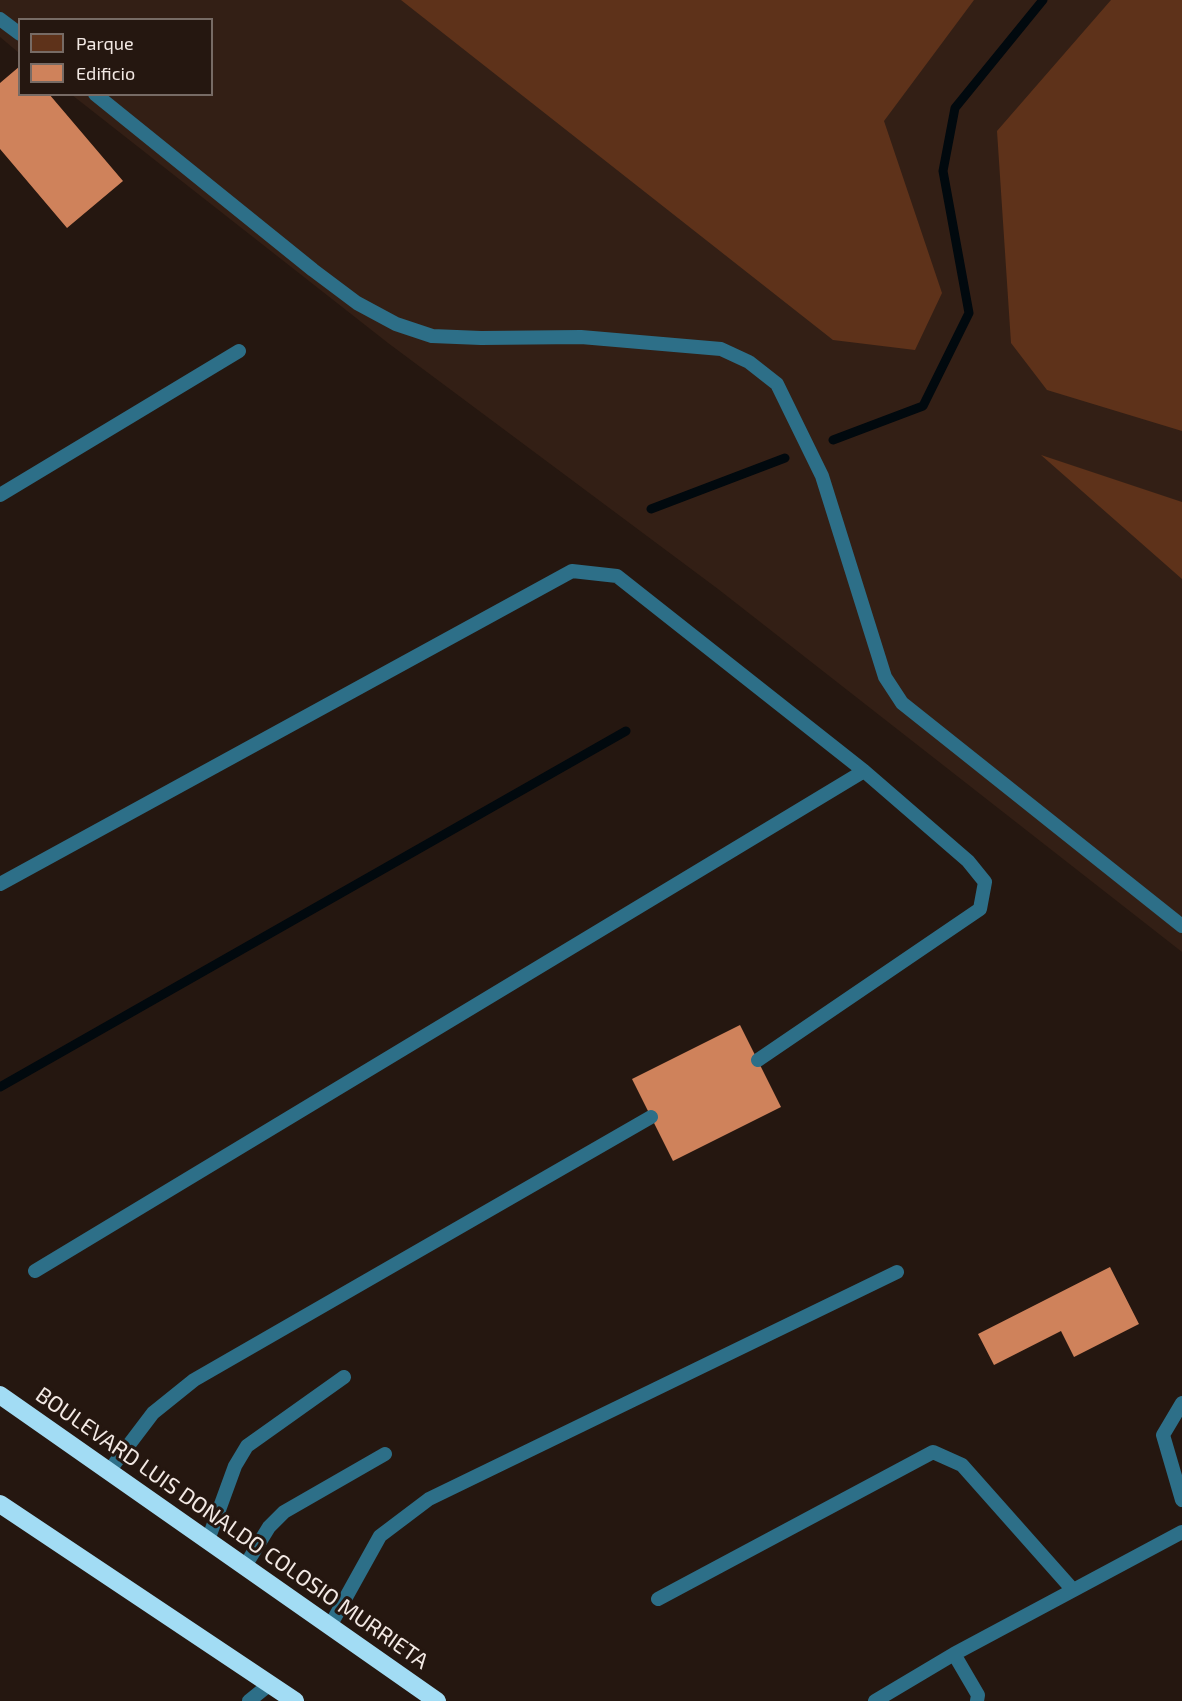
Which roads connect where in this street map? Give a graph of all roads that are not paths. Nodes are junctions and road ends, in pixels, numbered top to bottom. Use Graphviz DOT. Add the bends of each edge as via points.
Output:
graph roads {
  1 [pos="0,19"];
  2 [pos="18,32"];
  3 [pos="97,96"];
  4 [pos="239,351"];
  5 [pos="0,495"];
  6 [pos="864,771"];
  7 [pos="0,884"];
  8 [pos="1182,926"];
  9 [pos="758,1060"];
  10 [pos="651,1117"];
  11 [pos="34,1271"];
  12 [pos="897,1272"];
  13 [pos="344,1377"];
  14 [pos="0,1395"];
  15 [pos="1182,1403"];
  16 [pos="385,1454"];
  17 [pos="109,1471"];
  18 [pos="1182,1500"];
  19 [pos="0,1503"];
  20 [pos="1182,1532"];
  21 [pos="208,1540"];
  22 [pos="245,1566"];
  23 [pos="1074,1590"];
  24 [pos="658,1599"];
  25 [pos="330,1626"];
  26 [pos="954,1654"];
  27 [pos="270,1684"];
  28 [pos="249,1701"];
  29 [pos="295,1701"];
  30 [pos="437,1701"];
  31 [pos="875,1701"];
  32 [pos="977,1701"];
  1 -- 2 [label="lane"];
  3 -- 8 [label="lane" via="313,270 357,303 396,324 432,336 581,337 721,349 749,362 777,384 822,476 885,677 902,703"];
  4 -- 5 [label="lane"];
  6 -- 7 [label="lane" via="617,576 572,571"];
  6 -- 9 [label="lane" via="968,861 985,882 980,909"];
  6 -- 11 [label="lane"];
  10 -- 17 [label="lane" via="194,1380 153,1413"];
  12 -- 25 [label="lane" via="429,1498 380,1536"];
  13 -- 21 [label="lane" via="247,1446 235,1466"];
  14 -- 17 [label="highway, BOULEVARD LUIS DONALDO COLOSIO MURRIETA"];
  15 -- 18 [label="lane" via="1163,1435"];
  16 -- 22 [label="lane" via="284,1512 269,1527"];
  17 -- 21 [label="highway, BOULEVARD LUIS DONALDO COLOSIO MURRIETA"];
  19 -- 27 [label="highway"];
  20 -- 23 [label="lane"];
  21 -- 22 [label="highway, BOULEVARD LUIS DONALDO COLOSIO MURRIETA"];
  22 -- 25 [label="highway, BOULEVARD LUIS DONALDO COLOSIO MURRIETA"];
  23 -- 24 [label="lane" via="962,1465 933,1452"];
  23 -- 26 [label="lane"];
  25 -- 30 [label="highway, BOULEVARD LUIS DONALDO COLOSIO MURRIETA"];
  26 -- 31 [label="lane"];
  26 -- 32 [label="lane" via="978,1695"];
  27 -- 28 [label="lane"];
  27 -- 29 [label="highway"];
}
